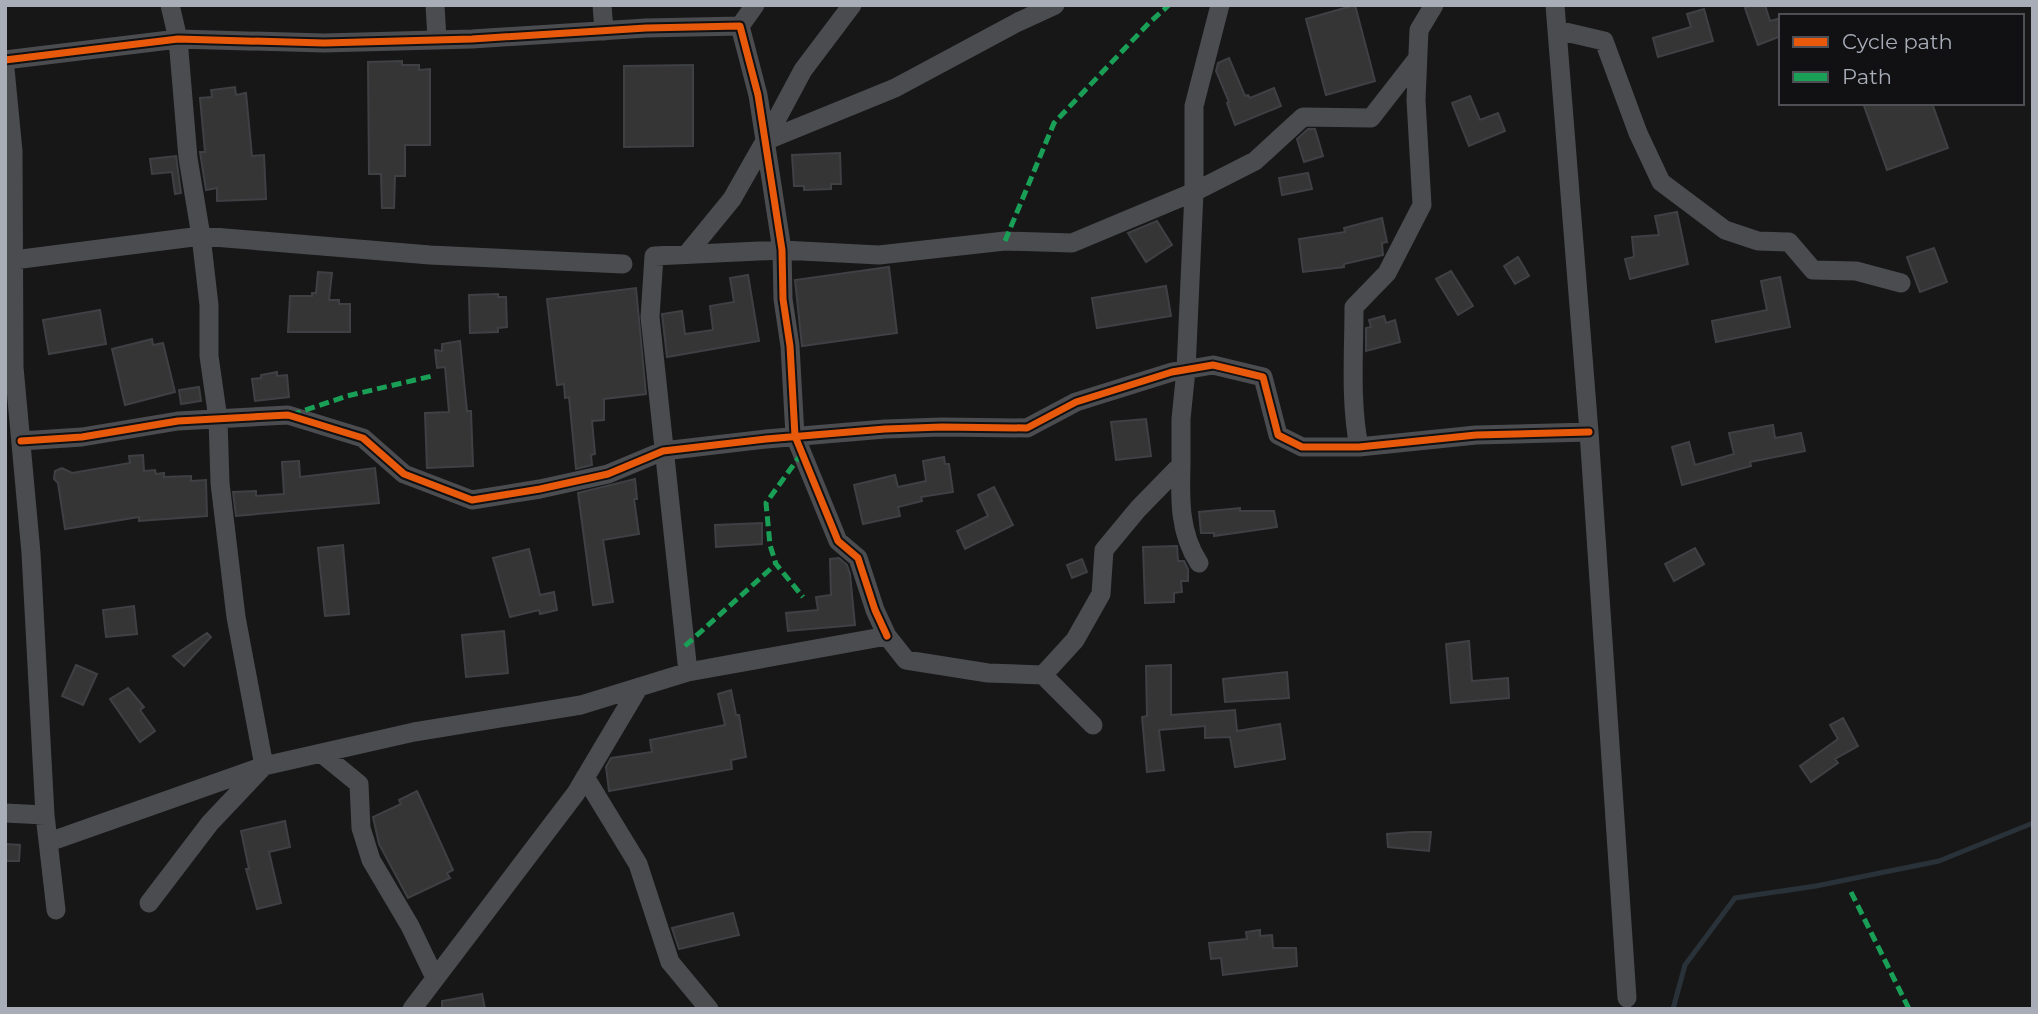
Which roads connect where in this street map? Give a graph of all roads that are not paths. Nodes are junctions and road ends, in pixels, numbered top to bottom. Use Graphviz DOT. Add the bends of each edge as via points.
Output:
graph roads {
  1 [pos="170,5"];
  2 [pos="435,5"];
  3 [pos="602,5"];
  4 [pos="755,5"];
  5 [pos="852,5"];
  6 [pos="1055,5"];
  7 [pos="1220,5"];
  8 [pos="1434,5"];
  9 [pos="1555,5"];
  10 [pos="740,26"];
  11 [pos="1557,30"];
  12 [pos="604,31"];
  13 [pos="178,39"];
  14 [pos="438,40"];
  15 [pos="1417,59"];
  16 [pos="5,60"];
  17 [pos="5,69"];
  18 [pos="765,141"];
  19 [pos="1195,192"];
  20 [pos="201,236"];
  21 [pos="782,250"];
  22 [pos="687,254"];
  23 [pos="13,260"];
  24 [pos="623,264"];
  25 [pos="1901,283"];
  26 [pos="10,323"];
  27 [pos="1186,370"];
  28 [pos="218,419"];
  29 [pos="1589,432"];
  30 [pos="795,436"];
  31 [pos="21,440"];
  32 [pos="1359,447"];
  33 [pos="663,451"];
  34 [pos="1181,465"];
  35 [pos="1199,562"];
  36 [pos="887,636"];
  37 [pos="688,672"];
  38 [pos="1043,675"];
  39 [pos="639,687"];
  40 [pos="1093,724"];
  41 [pos="321,753"];
  42 [pos="264,766"];
  43 [pos="585,777"];
  44 [pos="5,813"];
  45 [pos="45,815"];
  46 [pos="49,842"];
  47 [pos="149,903"];
  48 [pos="56,910"];
  49 [pos="435,978"];
  50 [pos="1627,998"];
  51 [pos="412,1009"];
  52 [pos="709,1009"];
  1 -- 13 [label="street"];
  2 -- 14 [label="street"];
  3 -- 12 [label="street"];
  4 -- 10 [label="street"];
  5 -- 18 [label="street" via="803,70"];
  6 -- 18 [label="street" via="895,88"];
  7 -- 19 [label="street" via="1194,106"];
  8 -- 15 [label="street" via="1419,30"];
  9 -- 11 [label="street"];
  10 -- 12 [label="street"];
  10 -- 18 [label="street"];
  11 -- 25 [label="street" via="1604,41 1661,182 1726,230 1758,241 1789,242 1813,270 1856,271"];
  11 -- 29 [label="street"];
  12 -- 14 [label="street"];
  13 -- 14 [label="street"];
  13 -- 16 [label="street"];
  13 -- 20 [label="street" via="188,158"];
  15 -- 19 [label="street" via="1371,118 1303,117 1255,161"];
  15 -- 32 [label="street" via="1422,205 1387,273 1354,307 1354,421"];
  17 -- 23 [label="street" via="13,151"];
  18 -- 21 [label="street"];
  18 -- 22 [label="street" via="732,199"];
  19 -- 21 [label="street" via="1072,243 1005,241 879,255"];
  19 -- 27 [label="street"];
  20 -- 23 [label="street"];
  20 -- 24 [label="street" via="430,255"];
  20 -- 28 [label="street"];
  21 -- 22 [label="street"];
  21 -- 30 [label="street"];
  22 -- 33 [label="street" via="654,256 650,317"];
  23 -- 26 [label="street"];
  26 -- 31 [label="street"];
  27 -- 30 [label="street" via="1076,402 1027,428 942,427"];
  27 -- 32 [label="street" via="1213,365 1263,377 1278,435 1302,447"];
  27 -- 34 [label="street"];
  28 -- 31 [label="street"];
  28 -- 33 [label="street" via="288,415 363,438 404,474 472,499 608,474"];
  28 -- 42 [label="street" via="220,483 236,617"];
  29 -- 32 [label="street" via="1476,435"];
  29 -- 50 [label="street"];
  30 -- 33 [label="street"];
  30 -- 36 [label="street" via="838,541 858,558"];
  31 -- 45 [label="street"];
  33 -- 37 [label="street"];
  34 -- 35 [label="street" via="1185,530"];
  34 -- 38 [label="street" via="1104,551 1101,594 1075,640"];
  36 -- 37 [label="street"];
  36 -- 38 [label="street" via="906,660 988,673"];
  37 -- 39 [label="street"];
  38 -- 40 [label="street"];
  39 -- 41 [label="street" via="581,705 414,732"];
  39 -- 43 [label="street"];
  41 -- 42 [label="street"];
  41 -- 49 [label="street" via="359,784 361,828 371,860"];
  42 -- 46 [label="street"];
  42 -- 47 [label="street" via="210,823"];
  43 -- 49 [label="street"];
  43 -- 52 [label="street" via="638,864 670,962"];
  44 -- 45 [label="street"];
  45 -- 46 [label="street"];
  46 -- 48 [label="street"];
  49 -- 51 [label="street"];
}
